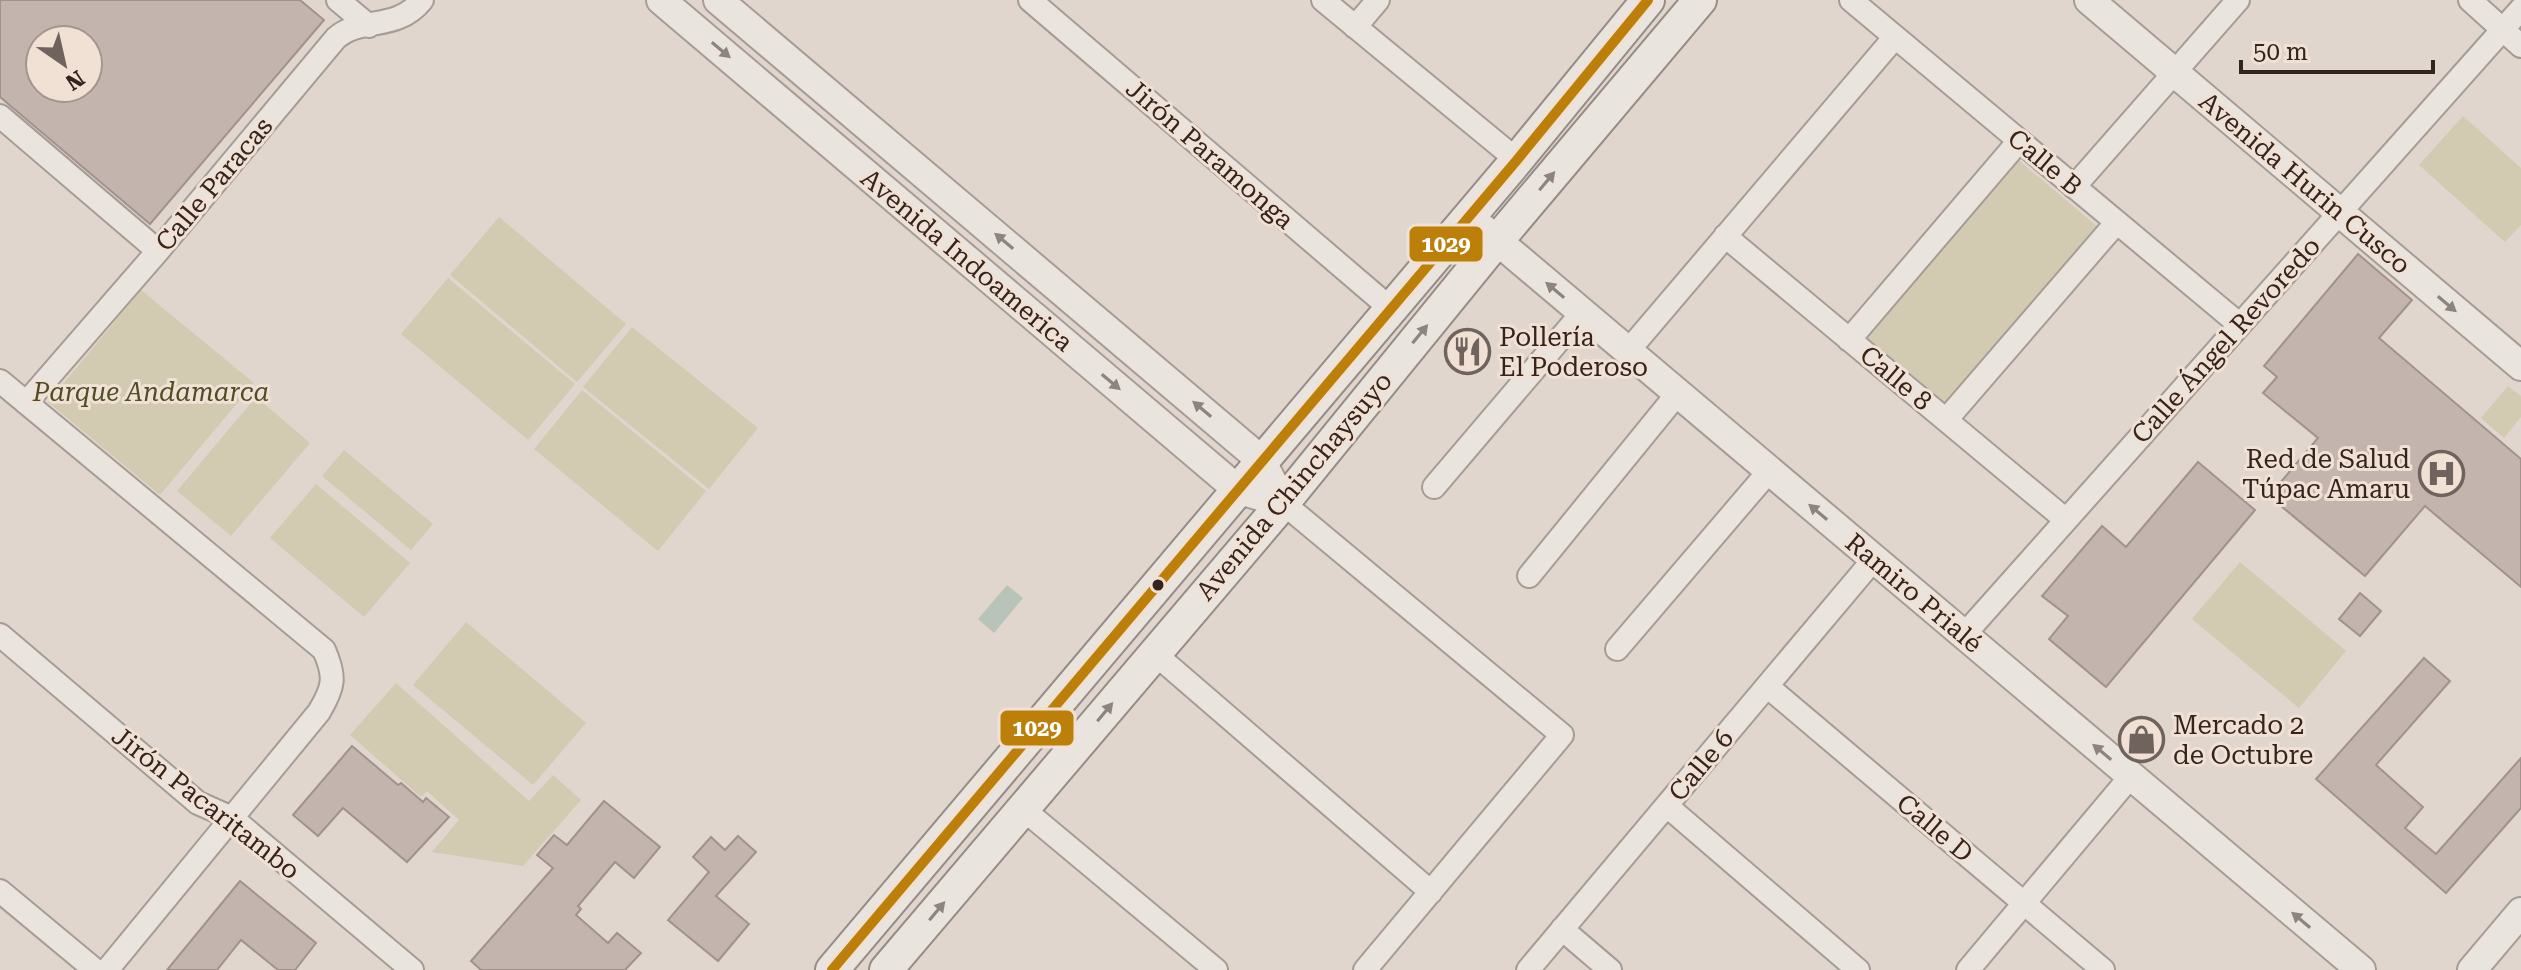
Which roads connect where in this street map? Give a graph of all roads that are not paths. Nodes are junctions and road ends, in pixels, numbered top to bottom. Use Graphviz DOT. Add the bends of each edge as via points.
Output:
graph roads {
  1 [pos="338,0"];
  2 [pos="422,0"];
  3 [pos="661,0"];
  4 [pos="718,0"];
  5 [pos="1030,0"];
  6 [pos="1323,0"];
  7 [pos="1378,0"];
  8 [pos="1648,0"];
  9 [pos="1700,0"];
  10 [pos="1851,0"];
  11 [pos="2089,0"];
  12 [pos="2238,0"];
  13 [pos="2470,0"];
  14 [pos="2521,9"];
  15 [pos="369,26"];
  16 [pos="1355,27"];
  17 [pos="2502,29"];
  18 [pos="1895,37"];
  19 [pos="2521,46"];
  20 [pos="2174,72"];
  21 [pos="0,116"];
  22 [pos="2019,141"];
  23 [pos="1517,160"];
  24 [pos="2074,187"];
  25 [pos="2339,213"];
  26 [pos="1468,216"];
  27 [pos="2117,222"];
  28 [pos="1725,236"];
  29 [pos="1497,240"];
  30 [pos="158,251"];
  31 [pos="1390,308"];
  32 [pos="1582,313"];
  33 [pos="2240,325"];
  34 [pos="1849,340"];
  35 [pos="1628,351"];
  36 [pos="2521,366"];
  37 [pos="0,381"];
  38 [pos="1678,393"];
  39 [pos="26,403"];
  40 [pos="1946,420"];
  41 [pos="1261,460"];
  42 [pos="1770,470"];
  43 [pos="1434,487"];
  44 [pos="1237,489"];
  45 [pos="1283,503"];
  46 [pos="2066,520"];
  47 [pos="1874,559"];
  48 [pos="1529,576"];
  49 [pos="0,635"];
  50 [pos="1963,636"];
  51 [pos="1617,649"];
  52 [pos="1154,653"];
  53 [pos="1767,686"];
  54 [pos="2131,776"];
  55 [pos="1667,806"];
  56 [pos="1023,809"];
  57 [pos="232,818"];
  58 [pos="0,891"];
  59 [pos="1431,892"];
  60 [pos="2024,903"];
  61 [pos="2521,912"];
  62 [pos="1562,929"];
  63 [pos="899,966"];
  64 [pos="95,970"];
  65 [pos="107,970"];
  66 [pos="412,970"];
  67 [pos="832,970"];
  68 [pos="1216,970"];
  69 [pos="1365,970"];
  70 [pos="1528,970"];
  71 [pos="1610,970"];
  72 [pos="1858,970"];
  73 [pos="1968,970"];
  74 [pos="2103,970"];
  75 [pos="2361,970"];
  76 [pos="2472,970"];
  1 -- 15 [label="street"];
  2 -- 15 [label="street, Calle Paracas" via="396,20"];
  3 -- 44 [label="street, Avenida Indoamerica, one-way"];
  41 -- 4 [label="street, Avenida Indoamerica, one-way"];
  5 -- 31 [label="street, Jirón Paramonga"];
  6 -- 16 [label="street"];
  7 -- 16 [label="street"];
  8 -- 23 [label="main road, Avenida Chinchaysuyo"];
  29 -- 9 [label="main road, Avenida Chinchaysuyo, one-way"];
  10 -- 18 [label="street, Calle B"];
  11 -- 20 [label="street, Avenida Hurin Cusco"];
  12 -- 20 [label="street"];
  13 -- 17 [label="street"];
  14 -- 17 [label="street, Calle Ángel Revoredo"];
  15 -- 30 [label="street, Calle Paracas" via="348,29 336,38"];
  16 -- 23 [label="street"];
  17 -- 19 [label="street"];
  17 -- 25 [label="street, Calle Ángel Revoredo"];
  18 -- 22 [label="street, Calle B"];
  18 -- 28 [label="street"];
  20 -- 24 [label="street"];
  20 -- 25 [label="street, Avenida Hurin Cusco"];
  21 -- 30 [label="street"];
  22 -- 24 [label="street, Calle B"];
  22 -- 34 [label="street"];
  23 -- 26 [label="main road, Avenida Chinchaysuyo"];
  24 -- 27 [label="street, Calle B"];
  25 -- 33 [label="street, Calle Ángel Revoredo"];
  25 -- 36 [label="street, Avenida Hurin Cusco, one-way"];
  26 -- 29 [label="street, Ramiro Prialé"];
  26 -- 31 [label="main road, Avenida Chinchaysuyo"];
  27 -- 33 [label="street, Calle B"];
  27 -- 40 [label="street"];
  28 -- 34 [label="street, Calle 8"];
  28 -- 35 [label="street"];
  32 -- 29 [label="street, Ramiro Prialé, one-way"];
  45 -- 29 [label="main road, Avenida Chinchaysuyo, one-way"];
  30 -- 39 [label="street, Calle Paracas"];
  31 -- 41 [label="main road, Avenida Chinchaysuyo"];
  32 -- 35 [label="street, Ramiro Prialé"];
  32 -- 43 [label="street"];
  33 -- 46 [label="street, Calle Ángel Revoredo"];
  34 -- 40 [label="street, Calle 8"];
  35 -- 38 [label="street, Ramiro Prialé"];
  37 -- 39 [label="street"];
  38 -- 42 [label="street, Ramiro Prialé"];
  38 -- 48 [label="street"];
  39 -- 57 [label="street" via="324,650 332,669 331,690 319,712"];
  40 -- 46 [label="street, Calle 8"];
  41 -- 44 [label="main road, Avenida Chinchaysuyo"];
  41 -- 45 [label="street, Avenida Indoamerica"];
  47 -- 42 [label="street, Ramiro Prialé, one-way"];
  42 -- 51 [label="street"];
  44 -- 45 [label="street, Avenida Indoamerica"];
  44 -- 67 [label="main road, Avenida Chinchaysuyo"];
  45 -- 52 [label="main road, Avenida Chinchaysuyo"];
  45 -- 59 [label="street, Avenida Indoamerica" via="1562,735"];
  46 -- 50 [label="street, Calle Ángel Revoredo"];
  47 -- 50 [label="street, Ramiro Prialé"];
  47 -- 53 [label="street, Calle 6"];
  49 -- 57 [label="street, Jirón Pacaritambo" via="198,803"];
  54 -- 50 [label="street, Ramiro Prialé, one-way"];
  56 -- 52 [label="main road, Avenida Chinchaysuyo, one-way"];
  52 -- 59 [label="street"];
  53 -- 55 [label="street, Calle 6"];
  53 -- 60 [label="street, Calle D"];
  54 -- 60 [label="street"];
  75 -- 54 [label="street, Ramiro Prialé, one-way"];
  55 -- 62 [label="street, Calle 6"];
  55 -- 72 [label="street"];
  63 -- 56 [label="main road, Avenida Chinchaysuyo, one-way"];
  56 -- 68 [label="street"];
  57 -- 65 [label="street"];
  57 -- 66 [label="street, Jirón Pacaritambo"];
  58 -- 64 [label="street"];
  59 -- 69 [label="street"];
  60 -- 73 [label="street"];
  60 -- 74 [label="street, Calle D"];
  61 -- 76 [label="street"];
  62 -- 70 [label="street, Calle 6"];
  62 -- 71 [label="street"];
}
